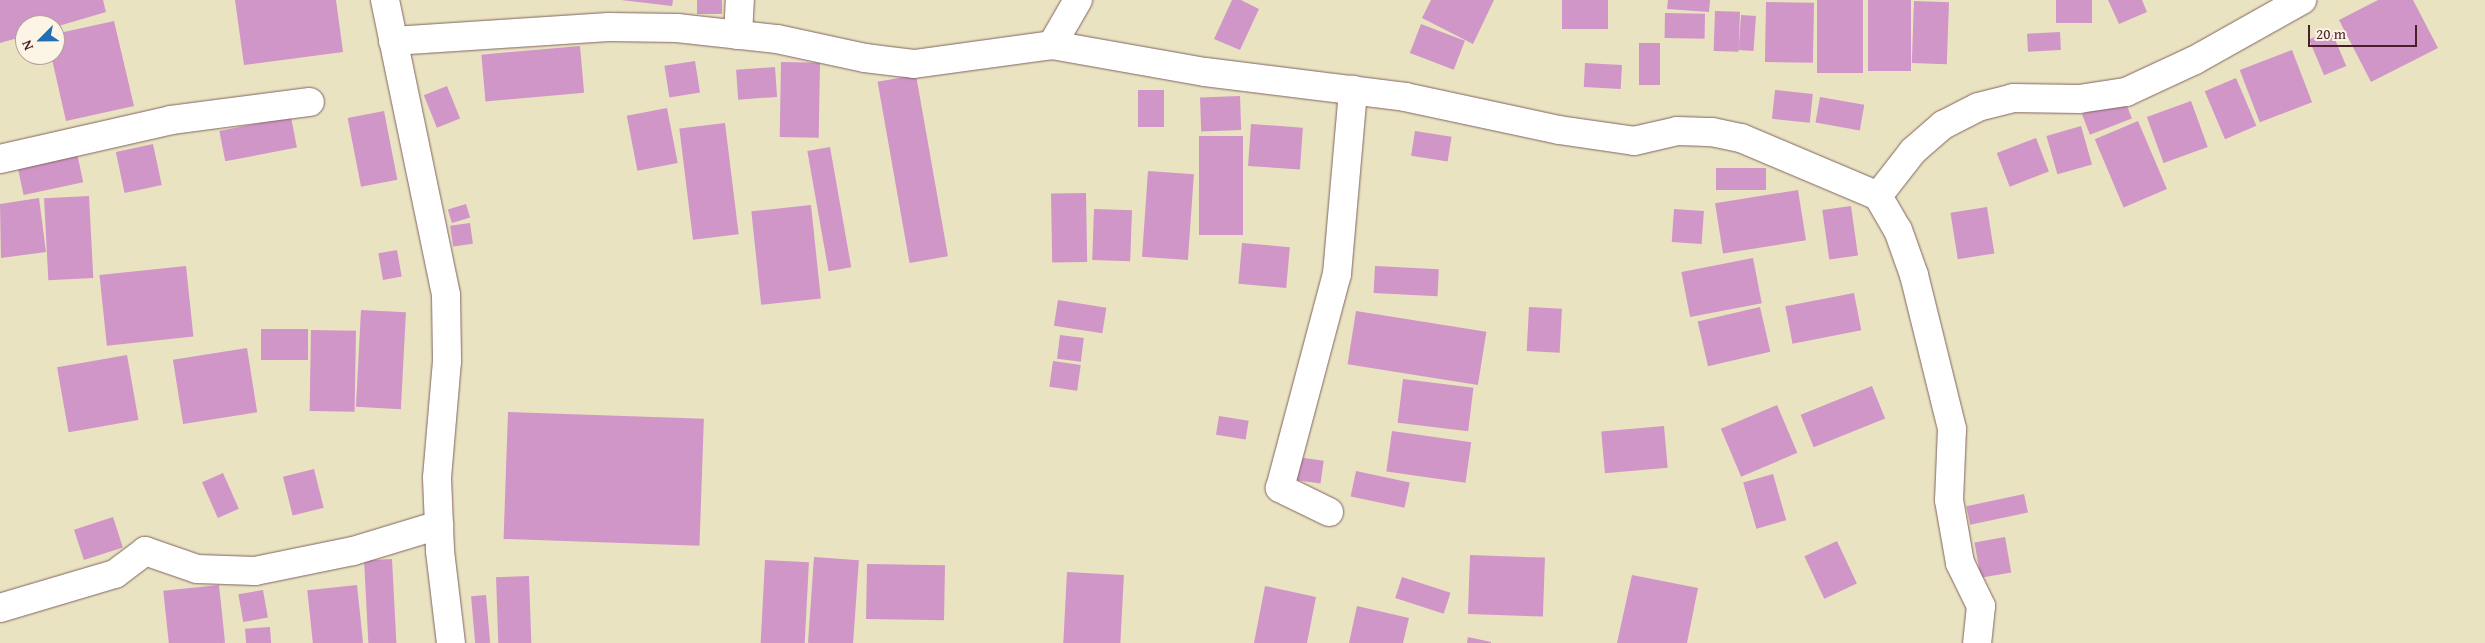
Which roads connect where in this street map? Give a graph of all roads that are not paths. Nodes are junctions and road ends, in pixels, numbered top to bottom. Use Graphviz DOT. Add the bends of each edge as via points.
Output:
graph roads {
  1 [pos="385,0"];
  2 [pos="740,0"];
  3 [pos="1078,0"];
  4 [pos="2302,0"];
  5 [pos="738,35"];
  6 [pos="393,41"];
  7 [pos="1052,45"];
  8 [pos="1353,90"];
  9 [pos="310,102"];
  10 [pos="0,159"];
  11 [pos="1878,196"];
  12 [pos="1329,512"];
  13 [pos="439,525"];
  14 [pos="0,608"];
  15 [pos="451,643"];
  16 [pos="1977,643"];
  1 -- 6 [label="street"];
  2 -- 5 [label="street"];
  3 -- 7 [label="street"];
  4 -- 11 [label="street" via="2195,60 2126,92 2079,99 2013,98 1978,107 1943,125 1914,151"];
  5 -- 6 [label="street" via="678,28 609,27"];
  5 -- 7 [label="street" via="914,64"];
  6 -- 13 [label="street" via="446,295 447,361 437,478"];
  7 -- 8 [label="street" via="1205,72"];
  8 -- 11 [label="street" via="1634,141 1677,130 1712,132 1741,138"];
  8 -- 12 [label="street" via="1337,274 1280,488"];
  9 -- 10 [label="street" via="172,120"];
  11 -- 16 [label="street" via="1898,230 1914,275 1952,429 1949,500 1960,563 1981,606"];
  13 -- 14 [label="street" via="353,551 255,572 197,569 145,551 115,574"];
  13 -- 15 [label="street"];
}
